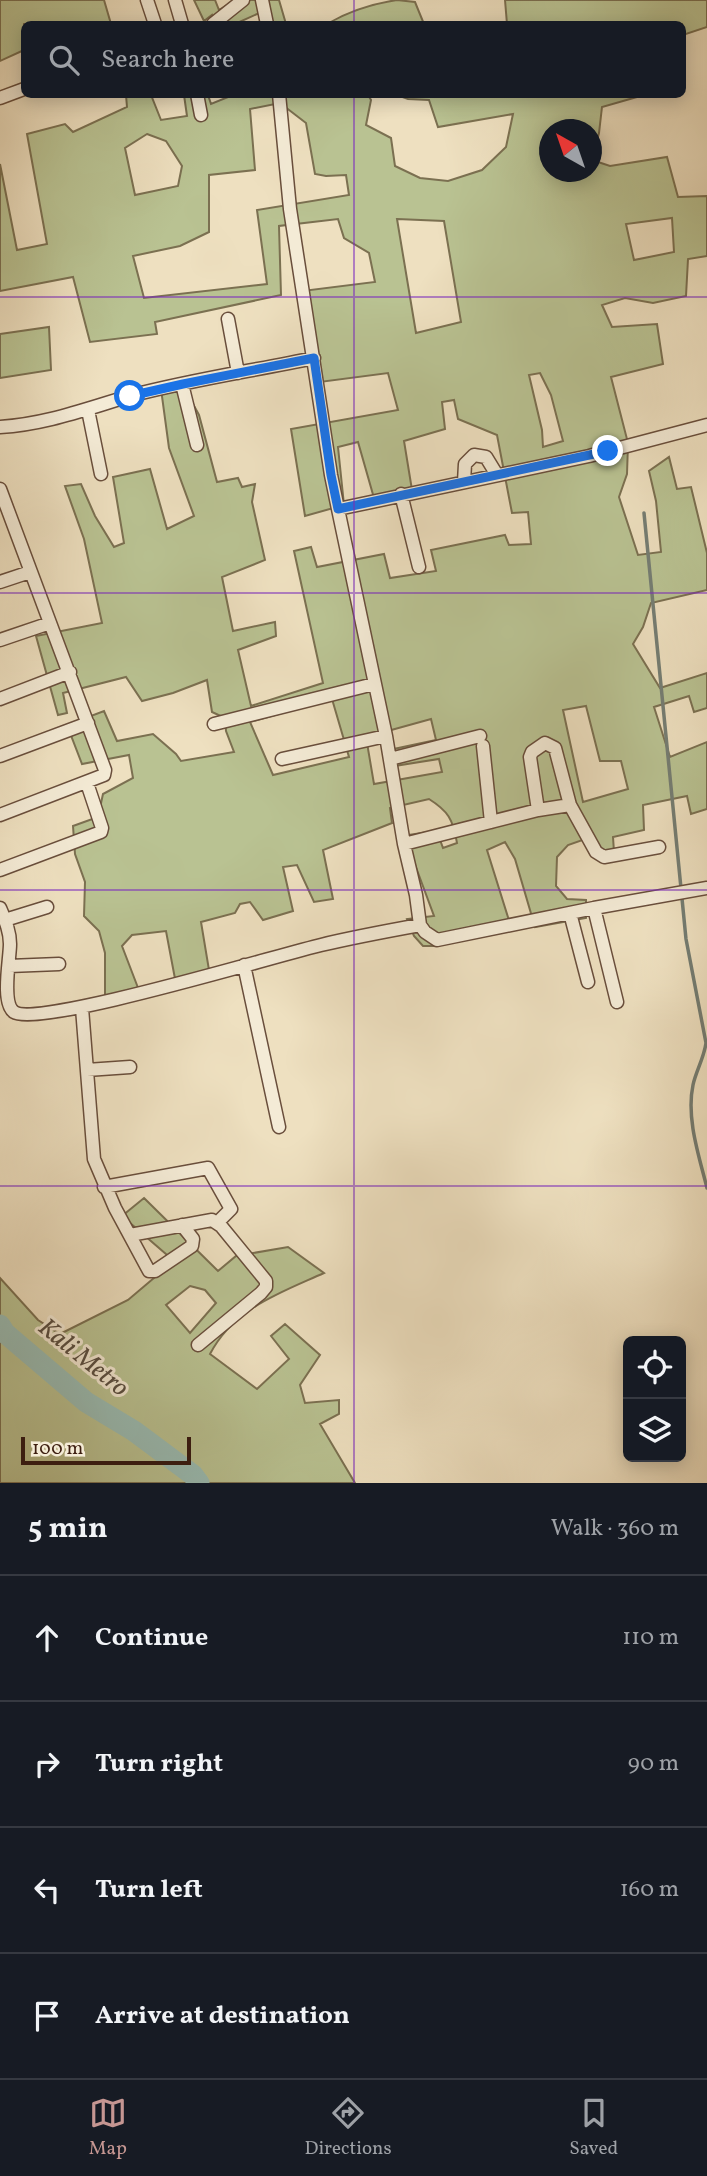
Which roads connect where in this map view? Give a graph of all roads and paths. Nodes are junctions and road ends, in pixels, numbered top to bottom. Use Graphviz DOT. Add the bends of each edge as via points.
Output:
graph roads {
  1 [pos="147,0"];
  2 [pos="175,0"];
  3 [pos="243,0"];
  4 [pos="262,0"];
  5 [pos="154,21"];
  6 [pos="181,21"];
  7 [pos="218,21"];
  8 [pos="266,21"];
  9 [pos="21,90"];
  10 [pos="0,98"];
  11 [pos="198,98"];
  12 [pos="279,98"];
  13 [pos="201,116"];
  14 [pos="228,319"];
  15 [pos="314,358"];
  16 [pos="238,373"];
  17 [pos="183,384"];
  18 [pos="88,410"];
  19 [pos="707,425"];
  20 [pos="0,427"];
  21 [pos="197,445"];
  22 [pos="101,474"];
  23 [pos="497,475"];
  24 [pos="464,482"];
  25 [pos="0,489"];
  26 [pos="401,494"];
  27 [pos="338,509"];
  28 [pos="5,523"];
  29 [pos="419,567"];
  30 [pos="30,572"];
  31 [pos="0,582"];
  32 [pos="50,623"];
  33 [pos="0,640"];
  34 [pos="70,672"];
  35 [pos="374,684"];
  36 [pos="0,699"];
  37 [pos="88,723"];
  38 [pos="214,724"];
  39 [pos="386,736"];
  40 [pos="0,756"];
  41 [pos="282,759"];
  42 [pos="390,759"];
  43 [pos="87,783"];
  44 [pos="570,805"];
  45 [pos="538,810"];
  46 [pos="0,815"];
  47 [pos="491,822"];
  48 [pos="404,844"];
  49 [pos="659,847"];
  50 [pos="0,870"];
  51 [pos="707,888"];
  52 [pos="47,907"];
  53 [pos="594,908"];
  54 [pos="570,913"];
  55 [pos="3,914"];
  56 [pos="421,925"];
  57 [pos="58,964"];
  58 [pos="244,965"];
  59 [pos="9,966"];
  60 [pos="588,982"];
  61 [pos="617,1002"];
  62 [pos="82,1008"];
  63 [pos="130,1068"];
  64 [pos="87,1070"];
  65 [pos="279,1126"];
  66 [pos="104,1187"];
  67 [pos="218,1222"];
  68 [pos="183,1225"];
  69 [pos="130,1236"];
  70 [pos="198,1345"];
  1 -- 5 [label="street"];
  2 -- 6 [label="street"];
  3 -- 7 [label="street"];
  4 -- 8 [label="street"];
  9 -- 10 [label="street"];
  11 -- 13 [label="street"];
  12 -- 15 [label="street" via="290,209"];
  14 -- 16 [label="street"];
  15 -- 16 [label="street"];
  15 -- 27 [label="street"];
  16 -- 17 [label="street"];
  17 -- 18 [label="street"];
  17 -- 21 [label="street"];
  18 -- 20 [label="street"];
  18 -- 22 [label="street"];
  19 -- 23 [label="street"];
  23 -- 24 [label="street"];
  23 -- 24 [label="street" via="486,457 474,455 465,464"];
  24 -- 26 [label="street"];
  25 -- 28 [label="street"];
  26 -- 27 [label="street"];
  26 -- 29 [label="street"];
  27 -- 35 [label="street"];
  28 -- 30 [label="street"];
  30 -- 31 [label="street"];
  30 -- 32 [label="street"];
  32 -- 33 [label="street"];
  32 -- 34 [label="street"];
  34 -- 36 [label="street"];
  34 -- 37 [label="street"];
  35 -- 38 [label="street"];
  35 -- 39 [label="street"];
  37 -- 40 [label="street"];
  37 -- 43 [label="street" via="106,770"];
  39 -- 41 [label="street"];
  39 -- 42 [label="street"];
  42 -- 47 [label="street" via="482,741"];
  42 -- 48 [label="street"];
  43 -- 46 [label="street"];
  43 -- 50 [label="street" via="101,832"];
  44 -- 45 [label="street"];
  44 -- 45 [label="street" via="555,748 545,743 530,757"];
  44 -- 49 [label="street" via="596,852 604,857"];
  45 -- 47 [label="street"];
  47 -- 48 [label="street"];
  48 -- 56 [label="street"];
  51 -- 53 [label="street"];
  52 -- 55 [label="street"];
  53 -- 54 [label="street"];
  53 -- 61 [label="street"];
  54 -- 56 [label="street" via="438,940"];
  54 -- 60 [label="street"];
  55 -- 59 [label="street" via="10,944"];
  56 -- 58 [label="street"];
  57 -- 59 [label="street"];
  58 -- 62 [label="street"];
  58 -- 65 [label="street"];
  59 -- 62 [label="street" via="6,995 14,1012"];
  62 -- 64 [label="street"];
  63 -- 64 [label="street"];
  64 -- 66 [label="street" via="94,1159"];
  66 -- 67 [label="street" via="208,1168 230,1205 229,1213"];
  66 -- 69 [label="street"];
  67 -- 68 [label="street"];
  67 -- 70 [label="street" via="267,1284"];
  68 -- 69 [label="street"];
  68 -- 69 [label="street" via="192,1246 155,1271 149,1271"];
}
